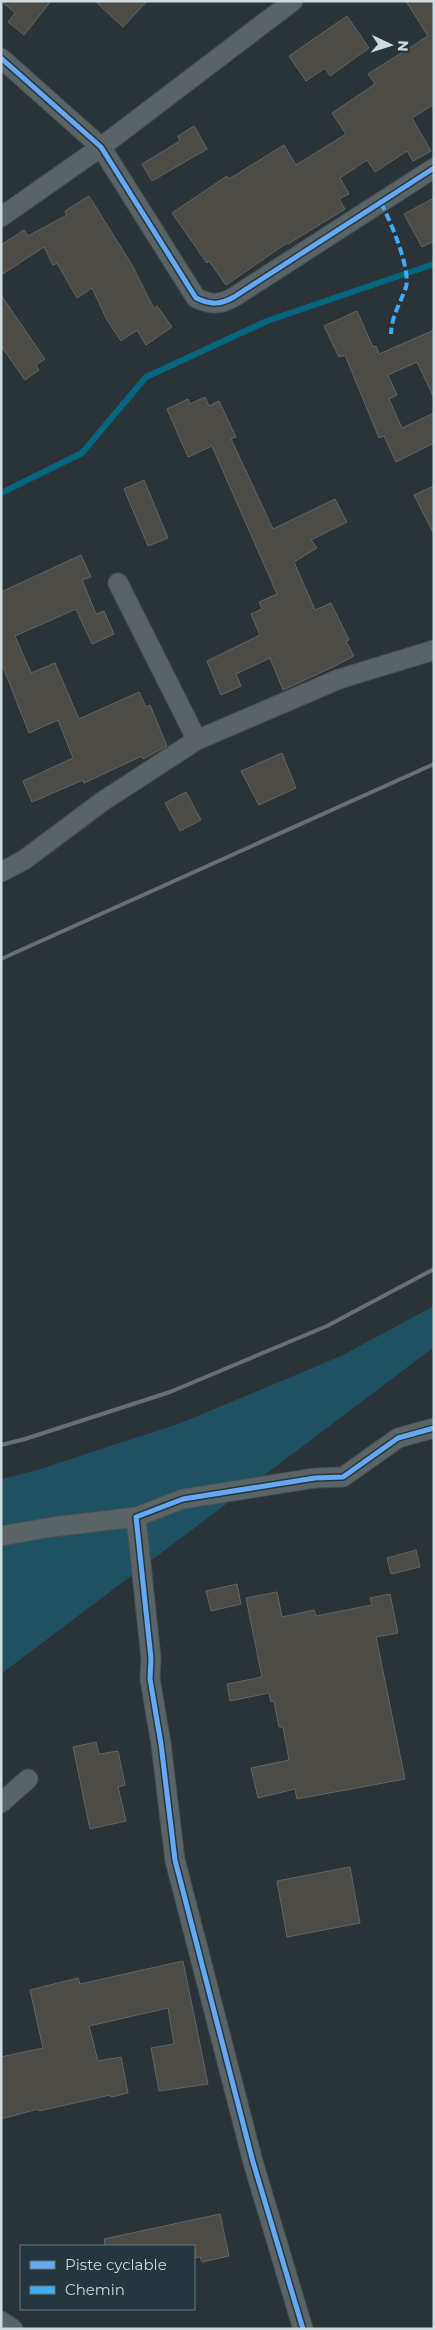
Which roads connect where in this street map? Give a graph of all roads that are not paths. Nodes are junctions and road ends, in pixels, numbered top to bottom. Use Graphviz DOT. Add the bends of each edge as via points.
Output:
graph roads {
  1 [pos="293,1"];
  2 [pos="1,58"];
  3 [pos="101,147"];
  4 [pos="434,168"];
  5 [pos="1,218"];
  6 [pos="118,583"];
  7 [pos="434,650"];
  8 [pos="197,740"];
  9 [pos="1,872"];
  10 [pos="434,1428"];
  11 [pos="136,1517"];
  12 [pos="1,1536"];
  13 [pos="28,1780"];
  14 [pos="1,1803"];
  15 [pos="1,2322"];
  16 [pos="14,2329"];
  17 [pos="304,2329"];
  1 -- 3 [label="street"];
  2 -- 3 [label="street"];
  3 -- 4 [label="street" via="196,298 216,304 234,298"];
  3 -- 5 [label="street"];
  6 -- 8 [label="street"];
  7 -- 8 [label="street" via="340,679"];
  8 -- 9 [label="street" via="102,801 24,860"];
  10 -- 11 [label="street" via="398,1438 343,1476 183,1500"];
  11 -- 12 [label="street" via="52,1526"];
  11 -- 17 [label="street" via="151,1658 150,1679 175,1860 252,2162"];
  13 -- 14 [label="street"];
  15 -- 16 [label="street"];
}
